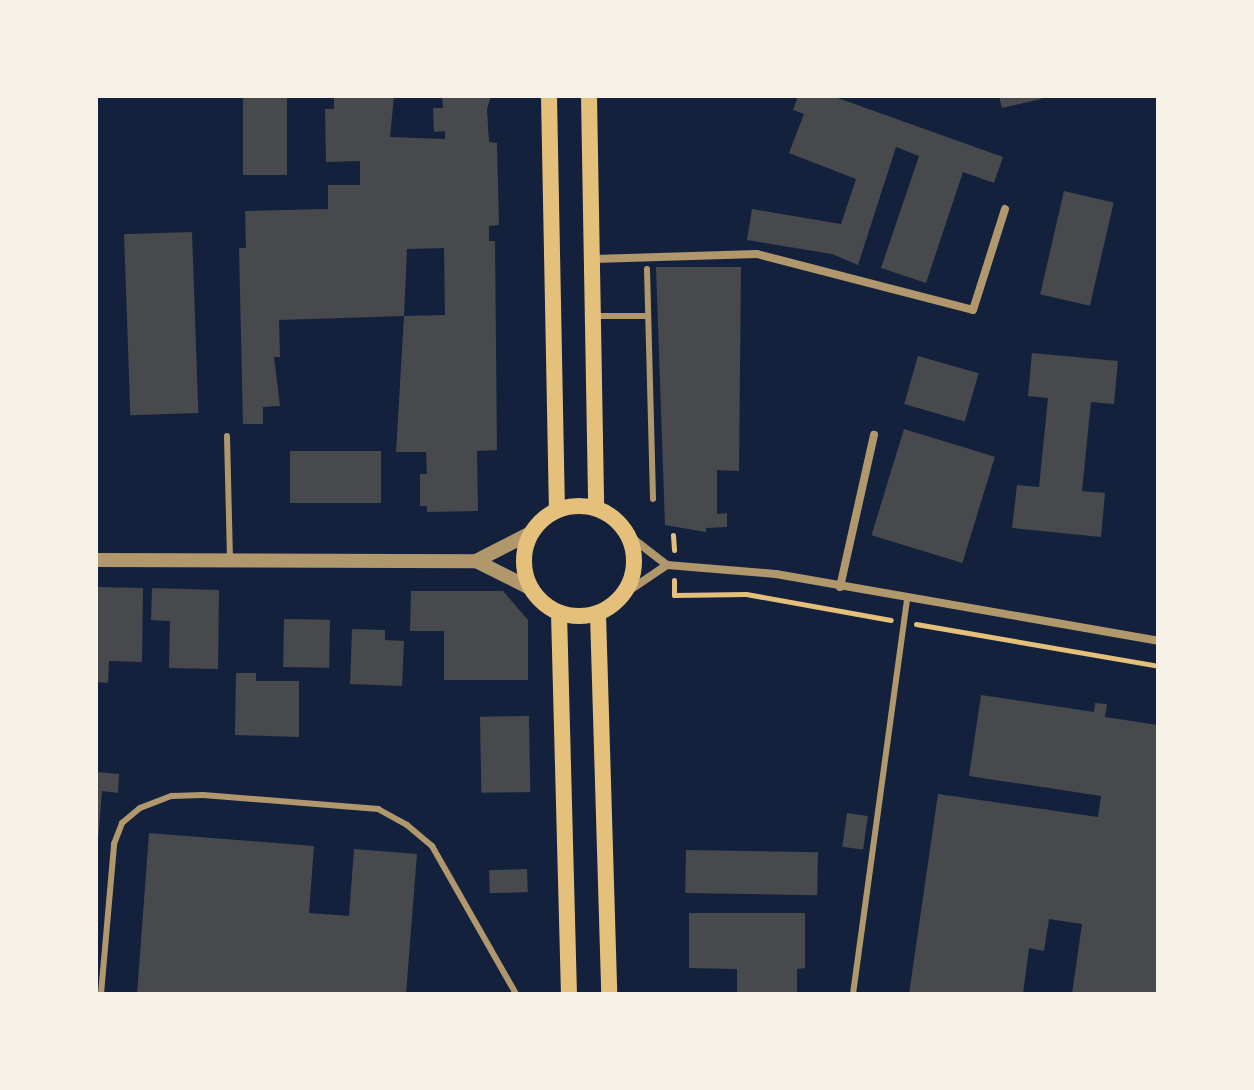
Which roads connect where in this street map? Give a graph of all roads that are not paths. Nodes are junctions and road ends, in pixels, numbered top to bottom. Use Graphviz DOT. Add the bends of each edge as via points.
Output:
graph roads {
  1 [pos="549,96"];
  2 [pos="589,96"];
  3 [pos="1005,209"];
  4 [pos="594,259"];
  5 [pos="647,269"];
  6 [pos="594,316"];
  7 [pos="648,316"];
  8 [pos="874,435"];
  9 [pos="227,436"];
  10 [pos="653,499"];
  11 [pos="596,508"];
  12 [pos="557,510"];
  13 [pos="531,533"];
  14 [pos="628,535"];
  15 [pos="96,560"];
  16 [pos="230,561"];
  17 [pos="476,561"];
  18 [pos="667,565"];
  19 [pos="840,587"];
  20 [pos="532,589"];
  21 [pos="624,594"];
  22 [pos="907,598"];
  23 [pos="559,613"];
  24 [pos="598,614"];
  25 [pos="1158,641"];
  26 [pos="101,994"];
  27 [pos="516,994"];
  28 [pos="569,994"];
  29 [pos="609,994"];
  30 [pos="853,994"];
  1 -- 12 [label="main road"];
  2 -- 4 [label="main road"];
  3 -- 4 [label="street" via="973,310 757,254"];
  4 -- 6 [label="main road"];
  5 -- 7 [label="lane"];
  6 -- 7 [label="lane"];
  6 -- 11 [label="main road"];
  7 -- 10 [label="lane"];
  8 -- 19 [label="street"];
  9 -- 16 [label="lane"];
  11 -- 12 [label="main road"];
  11 -- 14 [label="main road"];
  12 -- 13 [label="main road"];
  13 -- 17 [label="street"];
  13 -- 20 [label="main road" via="524,562"];
  14 -- 18 [label="street"];
  14 -- 21 [label="main road" via="634,566"];
  15 -- 16 [label="street"];
  16 -- 17 [label="street"];
  17 -- 20 [label="street"];
  18 -- 19 [label="street" via="776,574"];
  18 -- 21 [label="street"];
  19 -- 22 [label="street"];
  20 -- 23 [label="main road"];
  21 -- 24 [label="main road"];
  22 -- 25 [label="street"];
  22 -- 30 [label="lane"];
  23 -- 24 [label="main road"];
  23 -- 28 [label="main road"];
  24 -- 29 [label="main road"];
  26 -- 27 [label="lane" via="114,844 122,823 140,808 172,796 203,795 378,809 407,825 432,846"];
}
